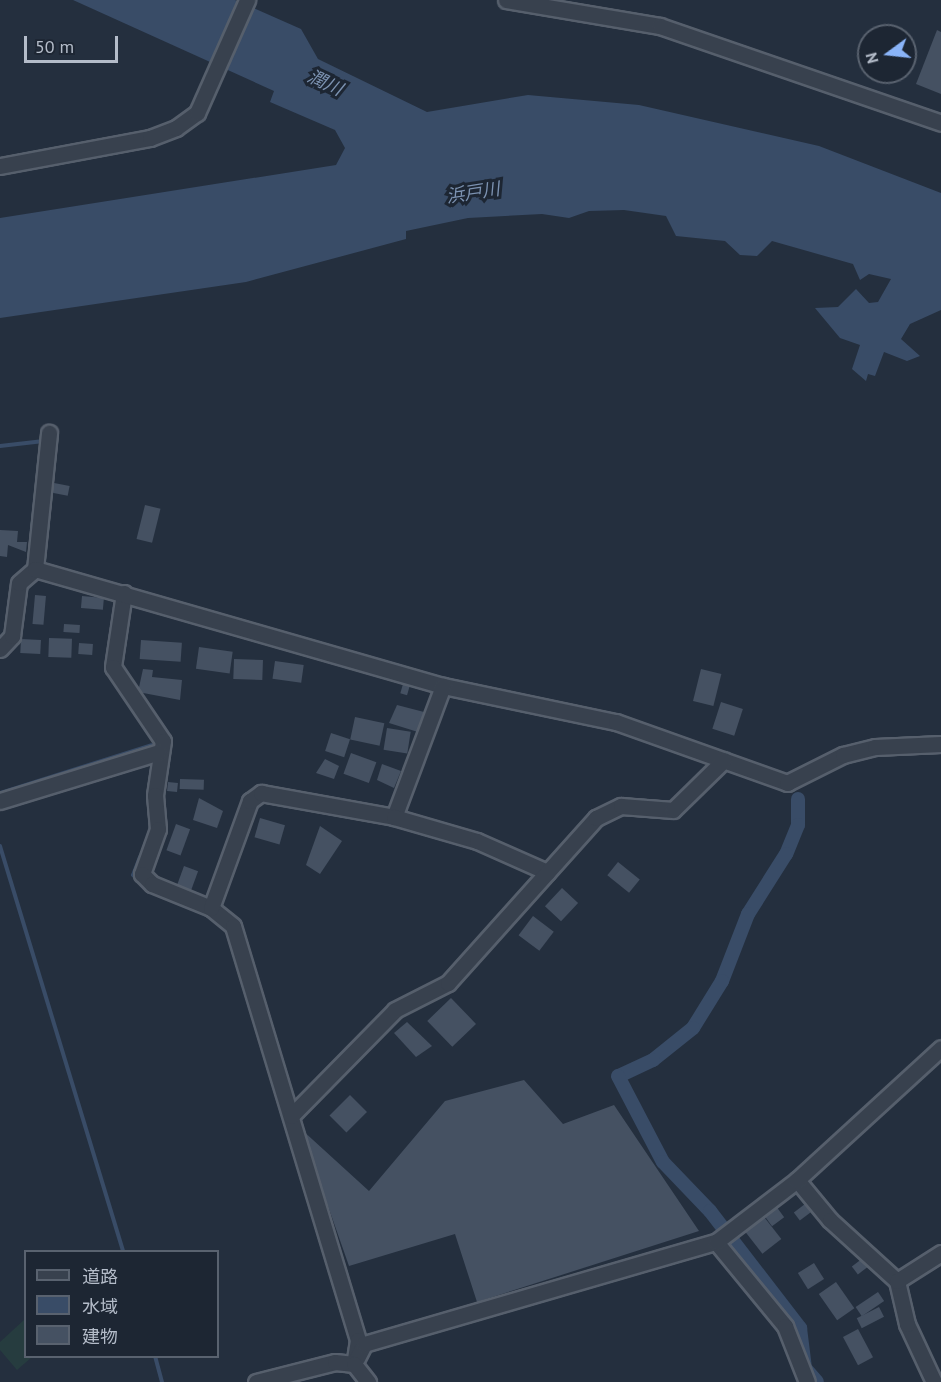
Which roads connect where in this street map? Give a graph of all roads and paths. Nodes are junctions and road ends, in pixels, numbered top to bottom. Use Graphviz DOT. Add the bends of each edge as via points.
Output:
graph roads {
  1 [pos="247,0"];
  2 [pos="506,0"];
  3 [pos="941,123"];
  4 [pos="0,166"];
  5 [pos="49,433"];
  6 [pos="35,568"];
  7 [pos="124,593"];
  8 [pos="0,649"];
  9 [pos="443,686"];
  10 [pos="941,744"];
  11 [pos="159,752"];
  12 [pos="724,760"];
  13 [pos="0,801"];
  14 [pos="394,817"];
  15 [pos="547,872"];
  16 [pos="211,908"];
  17 [pos="941,1048"];
  18 [pos="291,1116"];
  19 [pos="797,1180"];
  20 [pos="724,1235"];
  21 [pos="941,1253"];
  22 [pos="897,1281"];
  23 [pos="354,1364"];
  24 [pos="262,1381"];
  25 [pos="368,1382"];
  26 [pos="807,1382"];
  27 [pos="934,1382"];
  1 -- 4 [label="street" via="197,113 176,128 150,138"];
  2 -- 3 [label="street" via="660,26"];
  5 -- 6 [label="street"];
  6 -- 7 [label="street"];
  6 -- 8 [label="street" via="20,583 12,636"];
  7 -- 9 [label="street"];
  7 -- 11 [label="street" via="113,667 159,729"];
  9 -- 12 [label="street" via="616,722"];
  9 -- 14 [label="street"];
  10 -- 12 [label="street" via="875,747 843,755 787,783"];
  11 -- 13 [label="street"];
  11 -- 16 [label="street" via="158,829 142,874 152,884"];
  12 -- 15 [label="street" via="673,810 607,809"];
  14 -- 15 [label="street" via="477,841"];
  14 -- 16 [label="street" via="261,793 254,797"];
  15 -- 18 [label="street" via="448,983 395,1010"];
  16 -- 18 [label="street" via="233,926"];
  17 -- 19 [label="street"];
  18 -- 23 [label="street" via="358,1340"];
  19 -- 20 [label="street"];
  19 -- 22 [label="street" via="830,1220"];
  20 -- 23 [label="street" via="364,1344"];
  20 -- 26 [label="street" via="785,1326"];
  21 -- 22 [label="street"];
  22 -- 27 [label="street" via="908,1324"];
  23 -- 24 [label="street" via="335,1362"];
  23 -- 25 [label="street"];
}
